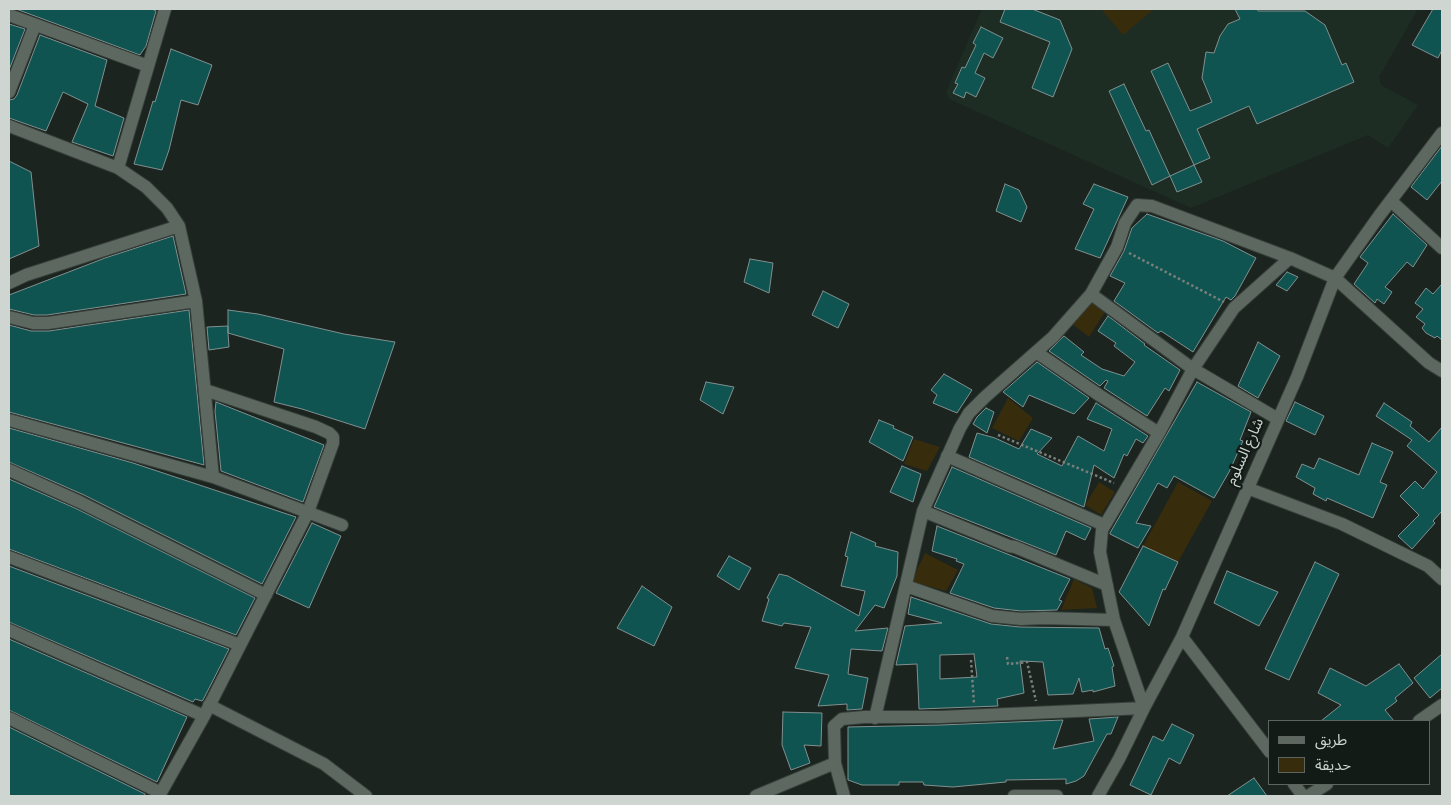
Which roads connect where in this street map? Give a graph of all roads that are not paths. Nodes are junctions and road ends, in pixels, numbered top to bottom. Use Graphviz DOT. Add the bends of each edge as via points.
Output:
graph roads {
  1 [pos="166,9"];
  2 [pos="9,15"];
  3 [pos="35,25"];
  4 [pos="148,66"];
  5 [pos="9,92"];
  6 [pos="9,126"];
  7 [pos="1442,133"];
  8 [pos="118,168"];
  9 [pos="1390,201"];
  10 [pos="179,226"];
  11 [pos="1442,248"];
  12 [pos="1290,258"];
  13 [pos="1335,278"];
  14 [pos="9,283"];
  15 [pos="1090,294"];
  16 [pos="196,301"];
  17 [pos="9,318"];
  18 [pos="1036,352"];
  19 [pos="1193,369"];
  20 [pos="1442,371"];
  21 [pos="205,390"];
  22 [pos="1278,419"];
  23 [pos="9,420"];
  24 [pos="1159,433"];
  25 [pos="947,456"];
  26 [pos="9,470"];
  27 [pos="213,477"];
  28 [pos="1247,488"];
  29 [pos="923,511"];
  30 [pos="308,512"];
  31 [pos="342,525"];
  32 [pos="1104,525"];
  33 [pos="9,557"];
  34 [pos="1442,579"];
  35 [pos="1107,585"];
  36 [pos="906,586"];
  37 [pos="266,595"];
  38 [pos="1114,620"];
  39 [pos="9,630"];
  40 [pos="1182,637"];
  41 [pos="240,645"];
  42 [pos="1442,705"];
  43 [pos="1144,708"];
  44 [pos="207,710"];
  45 [pos="9,718"];
  46 [pos="875,718"];
  47 [pos="1420,720"];
  48 [pos="1268,749"];
  49 [pos="835,763"];
  50 [pos="1295,785"];
  51 [pos="1325,785"];
  52 [pos="160,794"];
  53 [pos="366,796"];
  54 [pos="756,796"];
  55 [pos="844,796"];
  56 [pos="1014,796"];
  57 [pos="1057,796"];
  58 [pos="1098,796"];
  59 [pos="1304,796"];
  60 [pos="1308,796"];
  1 -- 4 [label="street"];
  2 -- 3 [label="street"];
  3 -- 4 [label="street"];
  3 -- 5 [label="street"];
  4 -- 8 [label="street"];
  6 -- 8 [label="street"];
  7 -- 9 [label="street, شارع السلوم"];
  8 -- 10 [label="street" via="168,208"];
  9 -- 11 [label="street"];
  9 -- 13 [label="street, شارع السلوم"];
  10 -- 14 [label="street"];
  10 -- 16 [label="street"];
  12 -- 13 [label="street"];
  12 -- 15 [label="street" via="1152,206 1137,205 1131,211"];
  12 -- 19 [label="street" via="1234,308"];
  13 -- 20 [label="street"];
  13 -- 22 [label="street, شارع السلوم"];
  15 -- 18 [label="street"];
  15 -- 19 [label="street"];
  16 -- 17 [label="street" via="48,323"];
  16 -- 21 [label="street"];
  18 -- 24 [label="street"];
  18 -- 25 [label="street" via="969,413"];
  19 -- 22 [label="street"];
  19 -- 24 [label="street"];
  21 -- 27 [label="street"];
  21 -- 30 [label="street" via="316,426 333,437 332,450"];
  22 -- 28 [label="street, شارع السلوم"];
  23 -- 27 [label="street"];
  24 -- 32 [label="street"];
  25 -- 29 [label="street"];
  25 -- 32 [label="street"];
  26 -- 37 [label="street"];
  27 -- 30 [label="street"];
  28 -- 34 [label="street" via="1342,524 1428,566"];
  28 -- 40 [label="street, شارع السلوم"];
  29 -- 35 [label="street"];
  29 -- 36 [label="street"];
  30 -- 31 [label="street"];
  30 -- 37 [label="street"];
  32 -- 35 [label="street" via="1100,543"];
  33 -- 41 [label="street"];
  35 -- 38 [label="street"];
  36 -- 38 [label="street" via="992,616"];
  36 -- 46 [label="street"];
  37 -- 41 [label="street"];
  38 -- 43 [label="street"];
  39 -- 44 [label="street"];
  40 -- 43 [label="street, شارع السلوم"];
  40 -- 48 [label="street"];
  41 -- 44 [label="street"];
  42 -- 47 [label="street"];
  43 -- 46 [label="street"];
  43 -- 58 [label="street, شارع السلوم"];
  44 -- 52 [label="street"];
  44 -- 53 [label="street" via="324,764"];
  45 -- 52 [label="street"];
  46 -- 49 [label="street" via="842,720 834,726"];
  49 -- 54 [label="street"];
  49 -- 55 [label="street"];
  50 -- 59 [label="street"];
  51 -- 60 [label="street"];
  56 -- 57 [label="street"];
}
